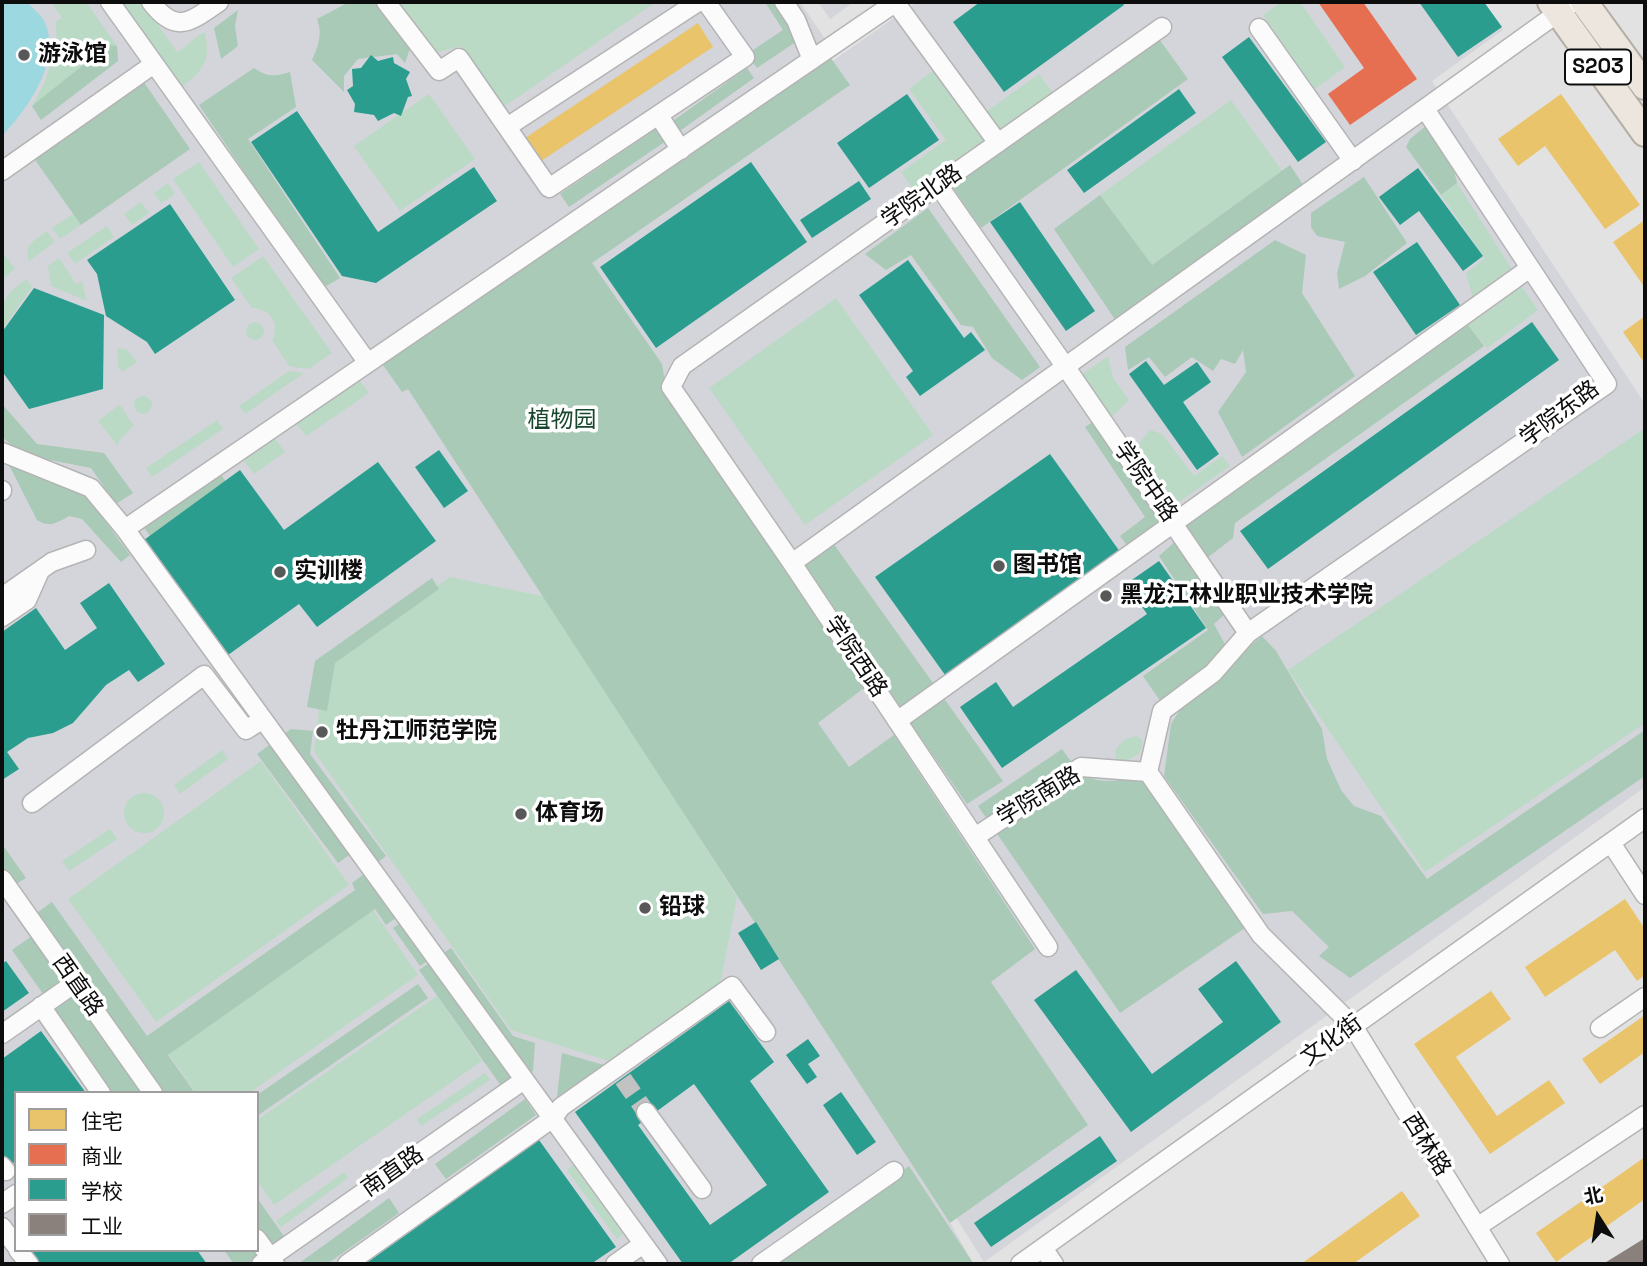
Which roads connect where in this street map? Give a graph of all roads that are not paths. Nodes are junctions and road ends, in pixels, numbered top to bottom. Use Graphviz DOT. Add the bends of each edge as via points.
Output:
graph roads {
  1 [pos="110,2"];
  2 [pos="151,2"];
  3 [pos="219,2"];
  4 [pos="386,2"];
  5 [pos="698,2"];
  6 [pos="706,2"];
  7 [pos="784,2"];
  8 [pos="896,2"];
  9 [pos="1584,2"];
  10 [pos="1561,5"];
  11 [pos="1163,27"];
  12 [pos="1259,28"];
  13 [pos="812,60"];
  14 [pos="154,64"];
  15 [pos="1645,86"];
  16 [pos="1425,109"];
  17 [pos="659,116"];
  18 [pos="508,127"];
  19 [pos="1645,133"];
  20 [pos="998,143"];
  21 [pos="681,150"];
  22 [pos="1353,160"];
  23 [pos="2,171"];
  24 [pos="938,186"];
  25 [pos="1530,268"];
  26 [pos="368,363"];
  27 [pos="682,366"];
  28 [pos="1065,366"];
  29 [pos="2,452"];
  30 [pos="1174,523"];
  31 [pos="125,528"];
  32 [pos="86,550"];
  33 [pos="792,563"];
  34 [pos="40,571"];
  35 [pos="2,597"];
  36 [pos="2,617"];
  37 [pos="1248,633"];
  38 [pos="263,719"];
  39 [pos="897,721"];
  40 [pos="1148,772"];
  41 [pos="32,803"];
  42 [pos="1645,818"];
  43 [pos="975,837"];
  44 [pos="1611,843"];
  45 [pos="2,879"];
  46 [pos="1645,895"];
  47 [pos="1048,947"];
  48 [pos="75,983"];
  49 [pos="1645,997"];
  50 [pos="41,1006"];
  51 [pos="1353,1026"];
  52 [pos="1600,1028"];
  53 [pos="766,1032"];
  54 [pos="2,1034"];
  55 [pos="524,1080"];
  56 [pos="100,1091"];
  57 [pos="152,1091"];
  58 [pos="646,1112"];
  59 [pos="1645,1115"];
  60 [pos="553,1118"];
  61 [pos="894,1171"];
  62 [pos="702,1189"];
  63 [pos="2,1227"];
  64 [pos="1477,1227"];
  65 [pos="259,1243"];
  66 [pos="14,1244"];
  67 [pos="643,1244"];
  68 [pos="1043,1248"];
  69 [pos="269,1262"];
  70 [pos="654,1263"];
  71 [pos="347,1264"];
  72 [pos="615,1264"];
  73 [pos="761,1264"];
  74 [pos="1020,1264"];
  75 [pos="1054,1264"];
  76 [pos="1500,1264"];
  1 -- 14 [label="street"];
  2 -- 3 [label="street" via="161,16 174,23 190,22"];
  4 -- 18 [label="street" via="439,71 459,58"];
  5 -- 18 [label="street"];
  6 -- 17 [label="street" via="745,57"];
  7 -- 13 [label="street"];
  8 -- 13 [label="street"];
  8 -- 20 [label="street"];
  9 -- 15 [label="highway, S203"];
  10 -- 16 [label="street"];
  10 -- 19 [label="highway, S203"];
  11 -- 20 [label="street, 学院北路"];
  12 -- 22 [label="street"];
  13 -- 21 [label="street"];
  14 -- 23 [label="street"];
  14 -- 26 [label="street"];
  16 -- 22 [label="street"];
  16 -- 25 [label="street, 学院东路"];
  17 -- 18 [label="street" via="549,188"];
  17 -- 21 [label="street"];
  20 -- 24 [label="street, 学院北路"];
  21 -- 26 [label="street"];
  22 -- 28 [label="street"];
  24 -- 27 [label="street, 学院北路"];
  24 -- 28 [label="street, 学院中路"];
  25 -- 30 [label="street"];
  25 -- 37 [label="street, 学院东路" via="1607,384"];
  26 -- 31 [label="street"];
  27 -- 33 [label="street, 学院西路" via="671,387"];
  28 -- 30 [label="street, 学院中路"];
  28 -- 33 [label="street"];
  29 -- 31 [label="street" via="91,488"];
  30 -- 37 [label="street, 学院中路"];
  30 -- 39 [label="street"];
  31 -- 38 [label="street"];
  32 -- 34 [label="street"];
  33 -- 39 [label="street, 学院西路"];
  34 -- 35 [label="street"];
  34 -- 36 [label="street" via="27,600"];
  37 -- 40 [label="street" via="1213,673 1163,711"];
  38 -- 41 [label="street" via="246,730 204,675"];
  38 -- 55 [label="street"];
  39 -- 43 [label="street, 学院西路"];
  40 -- 43 [label="street, 学院南路" via="1081,767"];
  40 -- 51 [label="street, 西林路" via="1261,935"];
  42 -- 44 [label="street, 文化街"];
  43 -- 47 [label="street, 学院西路"];
  44 -- 46 [label="street"];
  44 -- 51 [label="street, 文化街"];
  45 -- 48 [label="street, 西直路"];
  48 -- 50 [label="street"];
  48 -- 57 [label="street, 西直路"];
  49 -- 52 [label="street"];
  50 -- 54 [label="street"];
  50 -- 56 [label="street"];
  51 -- 64 [label="street, 西林路"];
  51 -- 68 [label="street, 文化街"];
  53 -- 60 [label="street" via="732,986 619,1074 561,1107"];
  55 -- 60 [label="street"];
  55 -- 69 [label="street, 南直路"];
  58 -- 62 [label="street"];
  59 -- 64 [label="street"];
  60 -- 67 [label="street"];
  60 -- 71 [label="street"];
  61 -- 73 [label="street"];
  63 -- 66 [label="street"];
  64 -- 76 [label="street, 西林路"];
  65 -- 69 [label="street"];
  67 -- 70 [label="street"];
  67 -- 72 [label="street"];
  68 -- 74 [label="street, 文化街"];
  68 -- 75 [label="street"];
}
